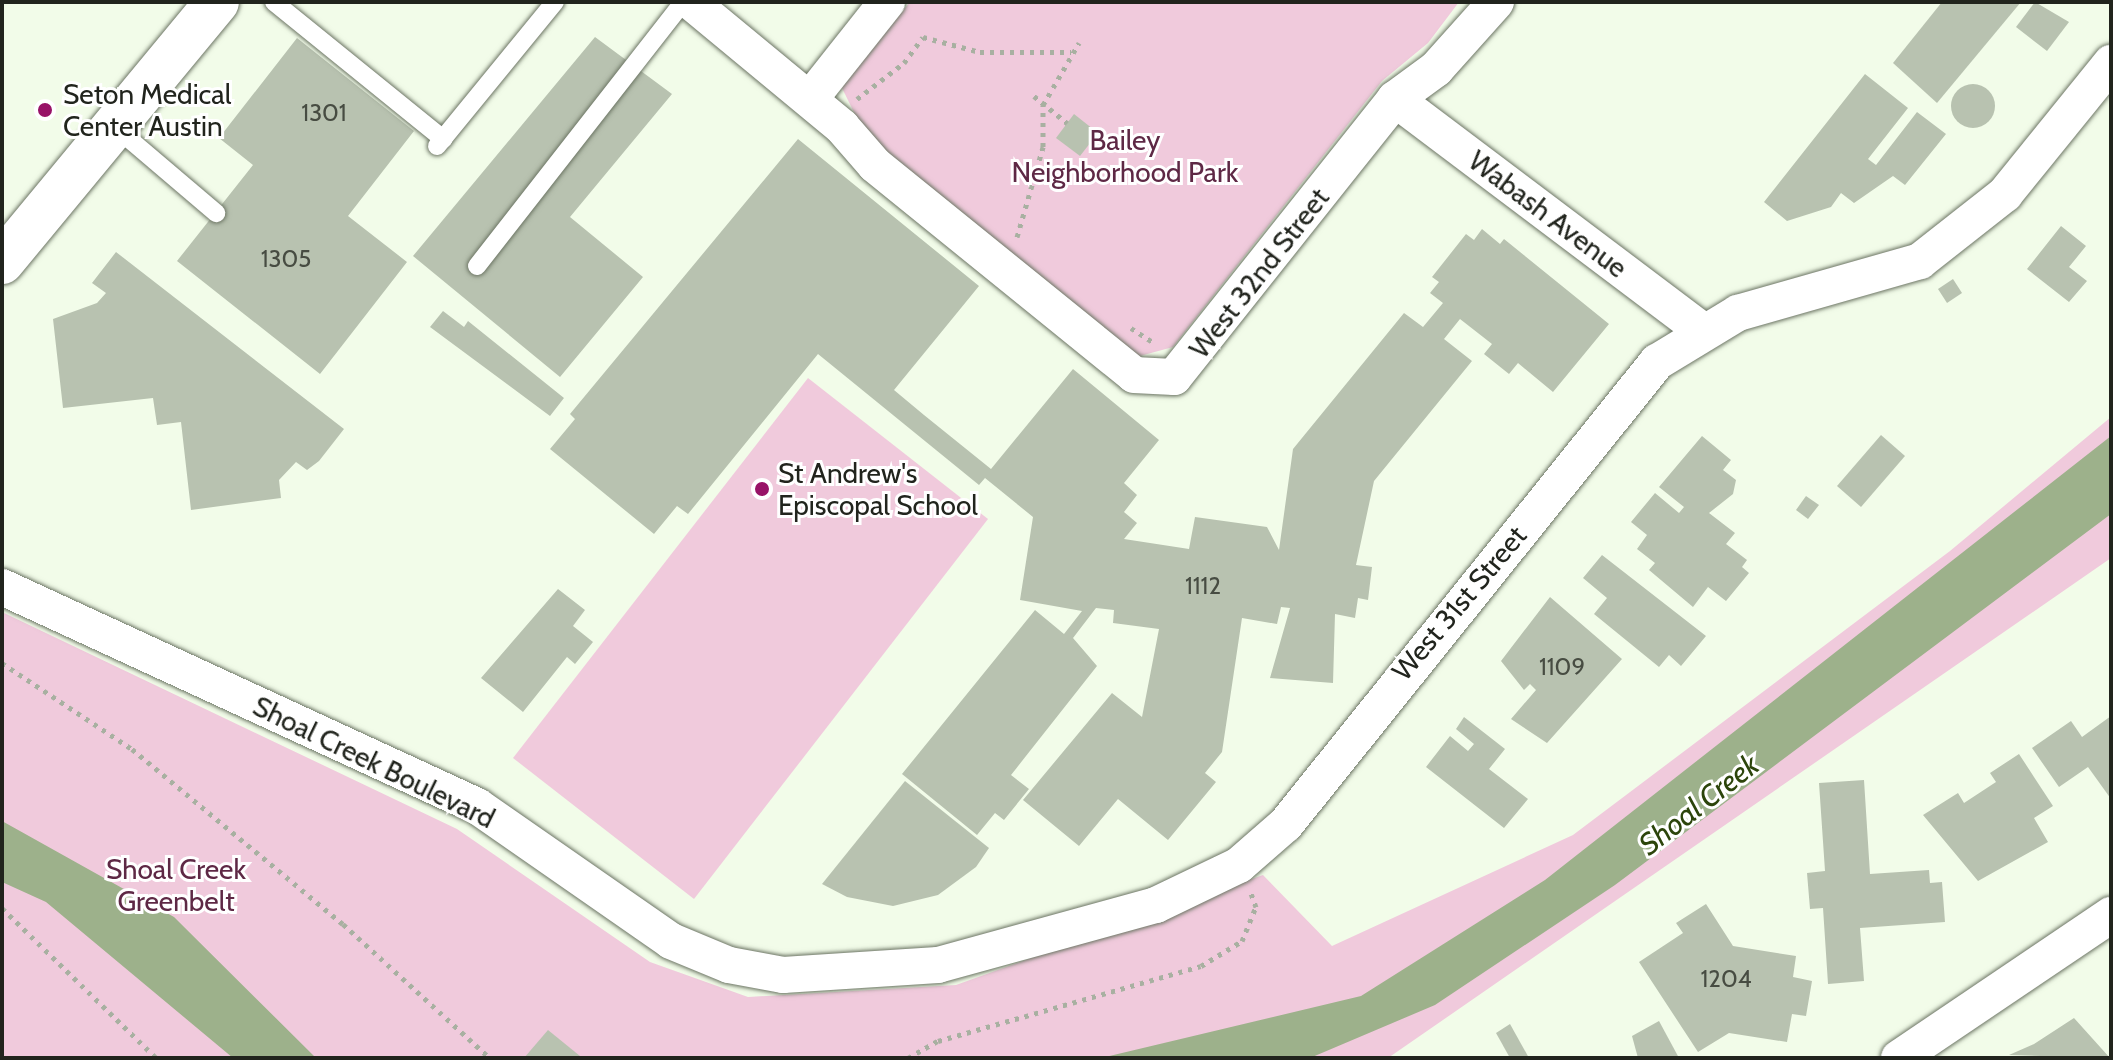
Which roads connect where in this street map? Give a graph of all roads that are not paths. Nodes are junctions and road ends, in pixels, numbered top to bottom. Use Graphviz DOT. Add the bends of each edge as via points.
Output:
graph roads {
  1 [pos="217,2"];
  2 [pos="274,2"];
  3 [pos="555,2"];
  4 [pos="683,2"];
  5 [pos="691,2"];
  6 [pos="887,2"];
  7 [pos="1496,2"];
  8 [pos="2111,63"];
  9 [pos="810,99"];
  10 [pos="1395,99"];
  11 [pos="115,127"];
  12 [pos="216,213"];
  13 [pos="2,262"];
  14 [pos="477,266"];
  15 [pos="1701,330"];
  16 [pos="2,587"];
  17 [pos="2111,915"];
  18 [pos="729,965"];
  19 [pos="1899,1058"];
  1 -- 11 [label="street"];
  2 -- 3 [label="lane" via="440,142"];
  4 -- 14 [label="lane"];
  5 -- 9 [label="street"];
  6 -- 9 [label="street"];
  7 -- 10 [label="street, West 32nd Street" via="1436,69"];
  8 -- 15 [label="street, West 31st Street" via="2005,194 1920,261"];
  9 -- 10 [label="street, West 32nd Street" via="875,165 1134,375 1174,377"];
  10 -- 15 [label="street, Wabash Avenue"];
  11 -- 12 [label="lane"];
  11 -- 13 [label="street"];
  15 -- 18 [label="street, West 31st Street" via="1657,362 1286,824 1239,865 1156,905 938,965 783,975"];
  16 -- 18 [label="street, Shoal Creek Boulevard" via="477,806 671,941"];
  17 -- 19 [label="street"];
}
